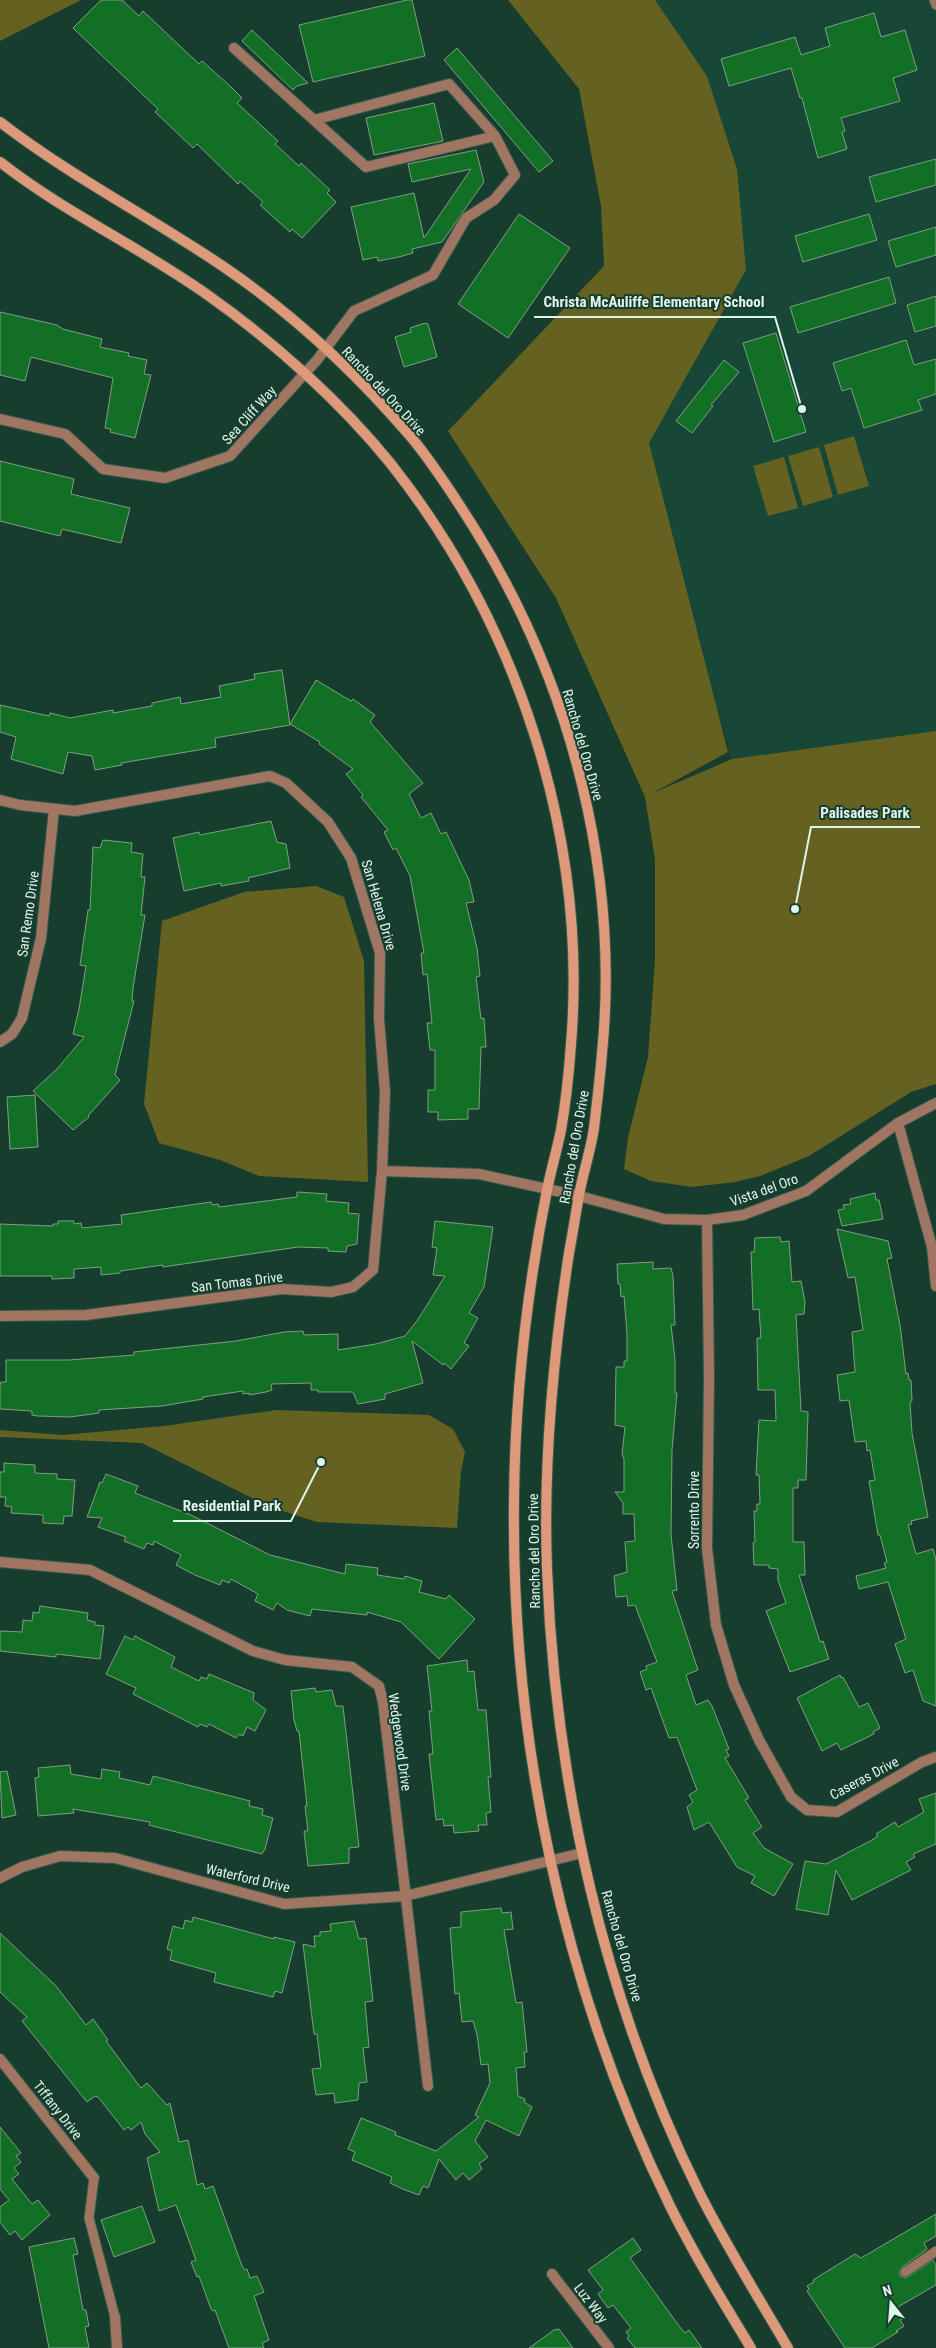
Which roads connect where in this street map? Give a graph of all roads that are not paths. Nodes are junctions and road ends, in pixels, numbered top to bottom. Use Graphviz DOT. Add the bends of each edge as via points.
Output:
graph roads {
  1 [pos="934,0"];
  2 [pos="936,5"];
  3 [pos="234,48"];
  4 [pos="314,120"];
  5 [pos="0,122"];
  6 [pos="495,136"];
  7 [pos="0,162"];
  8 [pos="325,349"];
  9 [pos="304,374"];
  10 [pos="0,419"];
  11 [pos="0,800"];
  12 [pos="54,809"];
  13 [pos="0,1042"];
  14 [pos="936,1103"];
  15 [pos="898,1123"];
  16 [pos="382,1171"];
  17 [pos="547,1189"];
  18 [pos="579,1196"];
  19 [pos="706,1220"];
  20 [pos="936,1286"];
  21 [pos="0,1316"];
  22 [pos="0,1562"];
  23 [pos="936,1757"];
  24 [pos="785,1784"];
  25 [pos="582,1853"];
  26 [pos="551,1861"];
  27 [pos="0,1878"];
  28 [pos="405,1896"];
  29 [pos="0,2059"];
  30 [pos="428,2086"];
  31 [pos="94,2178"];
  32 [pos="936,2251"];
  33 [pos="905,2272"];
  34 [pos="552,2274"];
  35 [pos="115,2317"];
  36 [pos="117,2348"];
  37 [pos="608,2348"];
  38 [pos="751,2348"];
  39 [pos="788,2348"];
  1 -- 2 [label="lane"];
  3 -- 4 [label="street"];
  4 -- 6 [label="street" via="366,167"];
  4 -- 6 [label="street" via="449,84"];
  5 -- 8 [label="main road, Rancho del Oro Drive" via="33,147 226,268"];
  6 -- 8 [label="street, Sea Cliff Way" via="515,175 494,200 466,218 433,275 354,311"];
  7 -- 9 [label="main road, Rancho del Oro Drive" via="207,294 251,327"];
  8 -- 9 [label="street, Sea Cliff Way"];
  8 -- 18 [label="main road, Rancho del Oro Drive" via="414,441 453,495 524,617 567,732 587,806 600,876 606,988 593,1134"];
  9 -- 10 [label="street, Sea Cliff Way" via="230,456 165,478 103,469 65,434"];
  9 -- 17 [label="main road, Rancho del Oro Drive" via="388,461 426,513 494,631 536,742 556,813 568,880 574,988 561,1129"];
  11 -- 12 [label="street, San Helena Drive"];
  12 -- 13 [label="street, San Remo Drive" via="41,938 22,1018 12,1034"];
  12 -- 16 [label="street, San Helena Drive" via="75,811 270,776 286,782 328,822 352,858 380,953 379,1019 385,1092"];
  14 -- 15 [label="street, Vista del Oro"];
  15 -- 19 [label="street, Vista del Oro" via="806,1190 743,1215"];
  15 -- 20 [label="street" via="932,1247"];
  16 -- 17 [label="street, Vista del Oro" via="479,1174"];
  16 -- 21 [label="street, San Tomas Drive" via="372,1270 353,1287 332,1292 282,1289 86,1315"];
  17 -- 18 [label="street, Vista del Oro"];
  17 -- 26 [label="main road, Rancho del Oro Drive" via="523,1353 514,1494 514,1570 526,1723"];
  18 -- 19 [label="street, Vista del Oro" via="664,1219"];
  18 -- 25 [label="main road, Rancho del Oro Drive" via="555,1356 546,1495 546,1568 566,1773"];
  19 -- 24 [label="street, Sorrento Drive" via="707,1548 716,1625 734,1685 759,1740"];
  22 -- 28 [label="street, Wedgewood Drive" via="90,1570 253,1651 285,1660 352,1667 379,1686"];
  23 -- 24 [label="street, Caseras Drive" via="837,1812 807,1810 791,1797"];
  25 -- 26 [label="street, Waterford Drive"];
  25 -- 39 [label="main road, Rancho del Oro Drive" via="616,1980 673,2134 701,2195"];
  26 -- 28 [label="street, Waterford Drive"];
  26 -- 38 [label="main road, Rancho del Oro Drive" via="585,1990 643,2146 672,2209"];
  27 -- 28 [label="street, Waterford Drive" via="22,1867 60,1856 116,1858 284,1904"];
  28 -- 30 [label="street, Wedgewood Drive"];
  29 -- 31 [label="street, Tiffany Drive"];
  31 -- 35 [label="lane" via="89,2218"];
  32 -- 33 [label="lane"];
  34 -- 37 [label="street, Luz Way"];
  35 -- 36 [label="street"];
}
